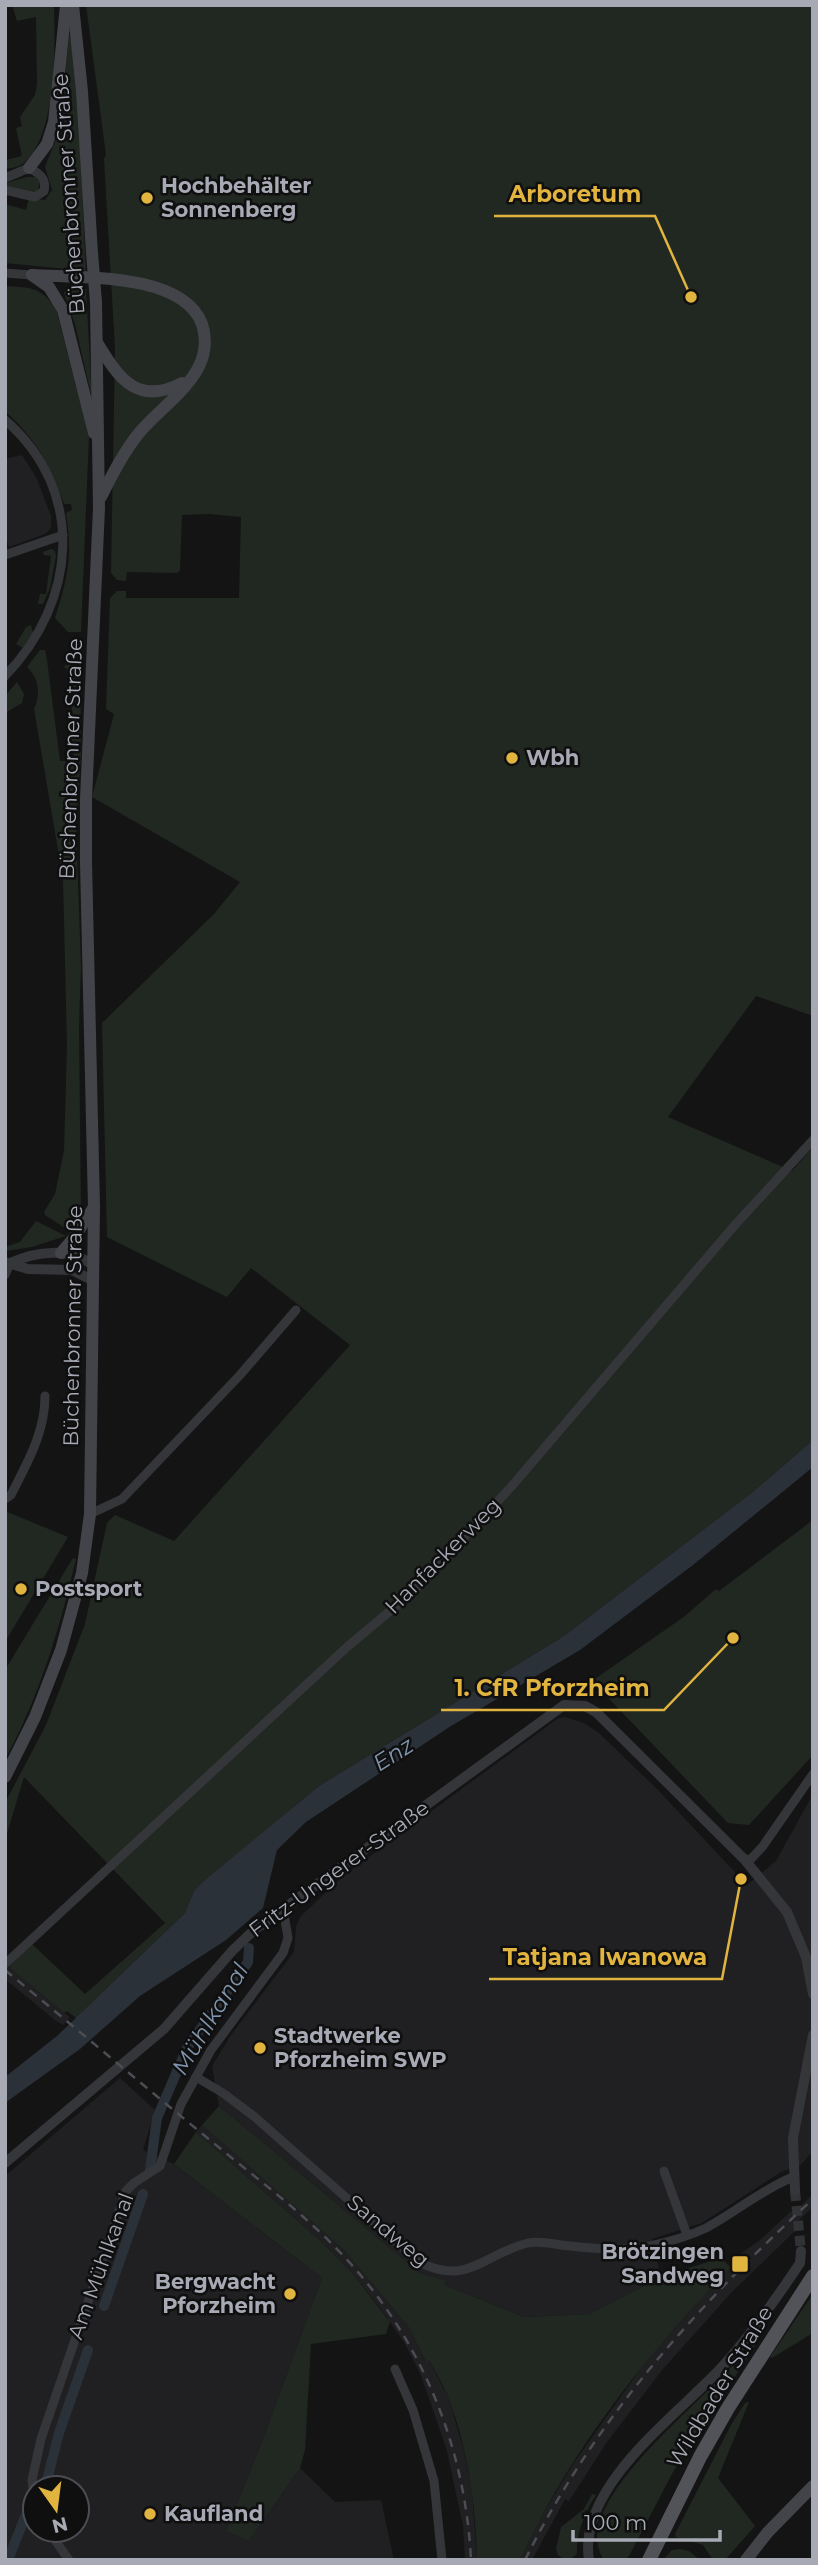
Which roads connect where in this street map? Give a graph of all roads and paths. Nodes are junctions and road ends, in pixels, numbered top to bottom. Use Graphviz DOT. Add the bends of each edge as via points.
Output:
graph roads {
  1 [pos="66,5"];
  2 [pos="73,5"];
  3 [pos="29,167"];
  4 [pos="5,178"];
  5 [pos="5,190"];
  6 [pos="5,273"];
  7 [pos="32,275"];
  8 [pos="98,344"];
  9 [pos="191,378"];
  10 [pos="5,420"];
  11 [pos="99,456"];
  12 [pos="99,501"];
  13 [pos="63,535"];
  14 [pos="5,555"];
  15 [pos="5,676"];
  16 [pos="813,1140"];
  17 [pos="94,1207"];
  18 [pos="61,1253"];
  19 [pos="8,1263"];
  20 [pos="94,1266"];
  21 [pos="5,1275"];
  22 [pos="94,1281"];
  23 [pos="296,1310"];
  24 [pos="45,1396"];
  25 [pos="5,1499"];
  26 [pos="90,1514"];
  27 [pos="813,1774"];
  28 [pos="5,1777"];
  29 [pos="745,1860"];
  30 [pos="283,1908"];
  31 [pos="5,1964"];
  32 [pos="813,1994"];
  33 [pos="813,2035"];
  34 [pos="196,2077"];
  35 [pos="5,2163"];
  36 [pos="664,2171"];
  37 [pos="793,2178"];
  38 [pos="795,2191"];
  39 [pos="687,2235"];
  40 [pos="801,2251"];
  41 [pos="813,2276"];
  42 [pos="395,2369"];
  43 [pos="32,2474"];
  44 [pos="813,2486"];
  45 [pos="58,2544"];
  46 [pos="69,2560"];
  47 [pos="442,2560"];
  48 [pos="589,2560"];
  49 [pos="649,2560"];
  50 [pos="746,2560"];
  1 -- 3 [label="main road" via="54,122 47,144"];
  2 -- 8 [label="main road, Büchenbronner Straße, bridge"];
  3 -- 4 [label="street"];
  3 -- 5 [label="street" via="44,179 40,195"];
  6 -- 7 [label="street"];
  7 -- 9 [label="main road" via="150,285 181,298 198,316 205,340 204,354"];
  7 -- 11 [label="main road" via="49,288 62,310"];
  8 -- 9 [label="main road" via="117,375 136,388 167,390"];
  8 -- 11 [label="main road, Büchenbronner Straße"];
  9 -- 12 [label="main road" via="138,435"];
  10 -- 13 [label="street" via="28,443 46,471"];
  11 -- 12 [label="main road, Büchenbronner Straße"];
  12 -- 17 [label="main road, Büchenbronner Straße" via="86,799"];
  13 -- 14 [label="street"];
  13 -- 15 [label="street" via="61,577 50,613 23,657"];
  16 -- 31 [label="street, Hanfackerweg" via="421,1584"];
  17 -- 18 [label="main road"];
  17 -- 20 [label="main road, Büchenbronner Straße"];
  18 -- 19 [label="street" via="26,1256"];
  18 -- 20 [label="street" via="85,1258"];
  19 -- 21 [label="street"];
  19 -- 22 [label="street" via="28,1269 72,1270"];
  20 -- 22 [label="main road, Büchenbronner Straße"];
  22 -- 26 [label="main road, Büchenbronner Straße"];
  23 -- 26 [label="street" via="122,1499"];
  24 -- 25 [label="street" via="41,1433"];
  26 -- 28 [label="main road, Büchenbronner Straße" via="82,1573 61,1650"];
  27 -- 29 [label="street" via="763,1846"];
  29 -- 30 [label="street, Fritz-Ungerer-Straße" via="596,1713 585,1706 564,1705"];
  29 -- 32 [label="street" via="787,1912 806,1957"];
  30 -- 34 [label="street, Am Mühlkanal" via="287,1946"];
  30 -- 35 [label="street, Fritz-Ungerer-Straße" via="233,1950 164,2029"];
  33 -- 37 [label="street" via="793,2138"];
  34 -- 39 [label="street, Sandweg" via="256,2118 419,2262 435,2270 464,2271 532,2242 618,2250"];
  34 -- 43 [label="street, Am Mühlkanal" via="181,2104 160,2166 126,2191"];
  36 -- 39 [label="street"];
  37 -- 38 [label="street"];
  37 -- 39 [label="street, Sandweg"];
  40 -- 48 [label="street" via="800,2263 750,2335 621,2471 589,2529"];
  41 -- 49 [label="main road, Wildbader Straße" via="728,2408"];
  42 -- 47 [label="street" via="413,2410 434,2481"];
  44 -- 50 [label="main road"];
  45 -- 46 [label="street"];
}
